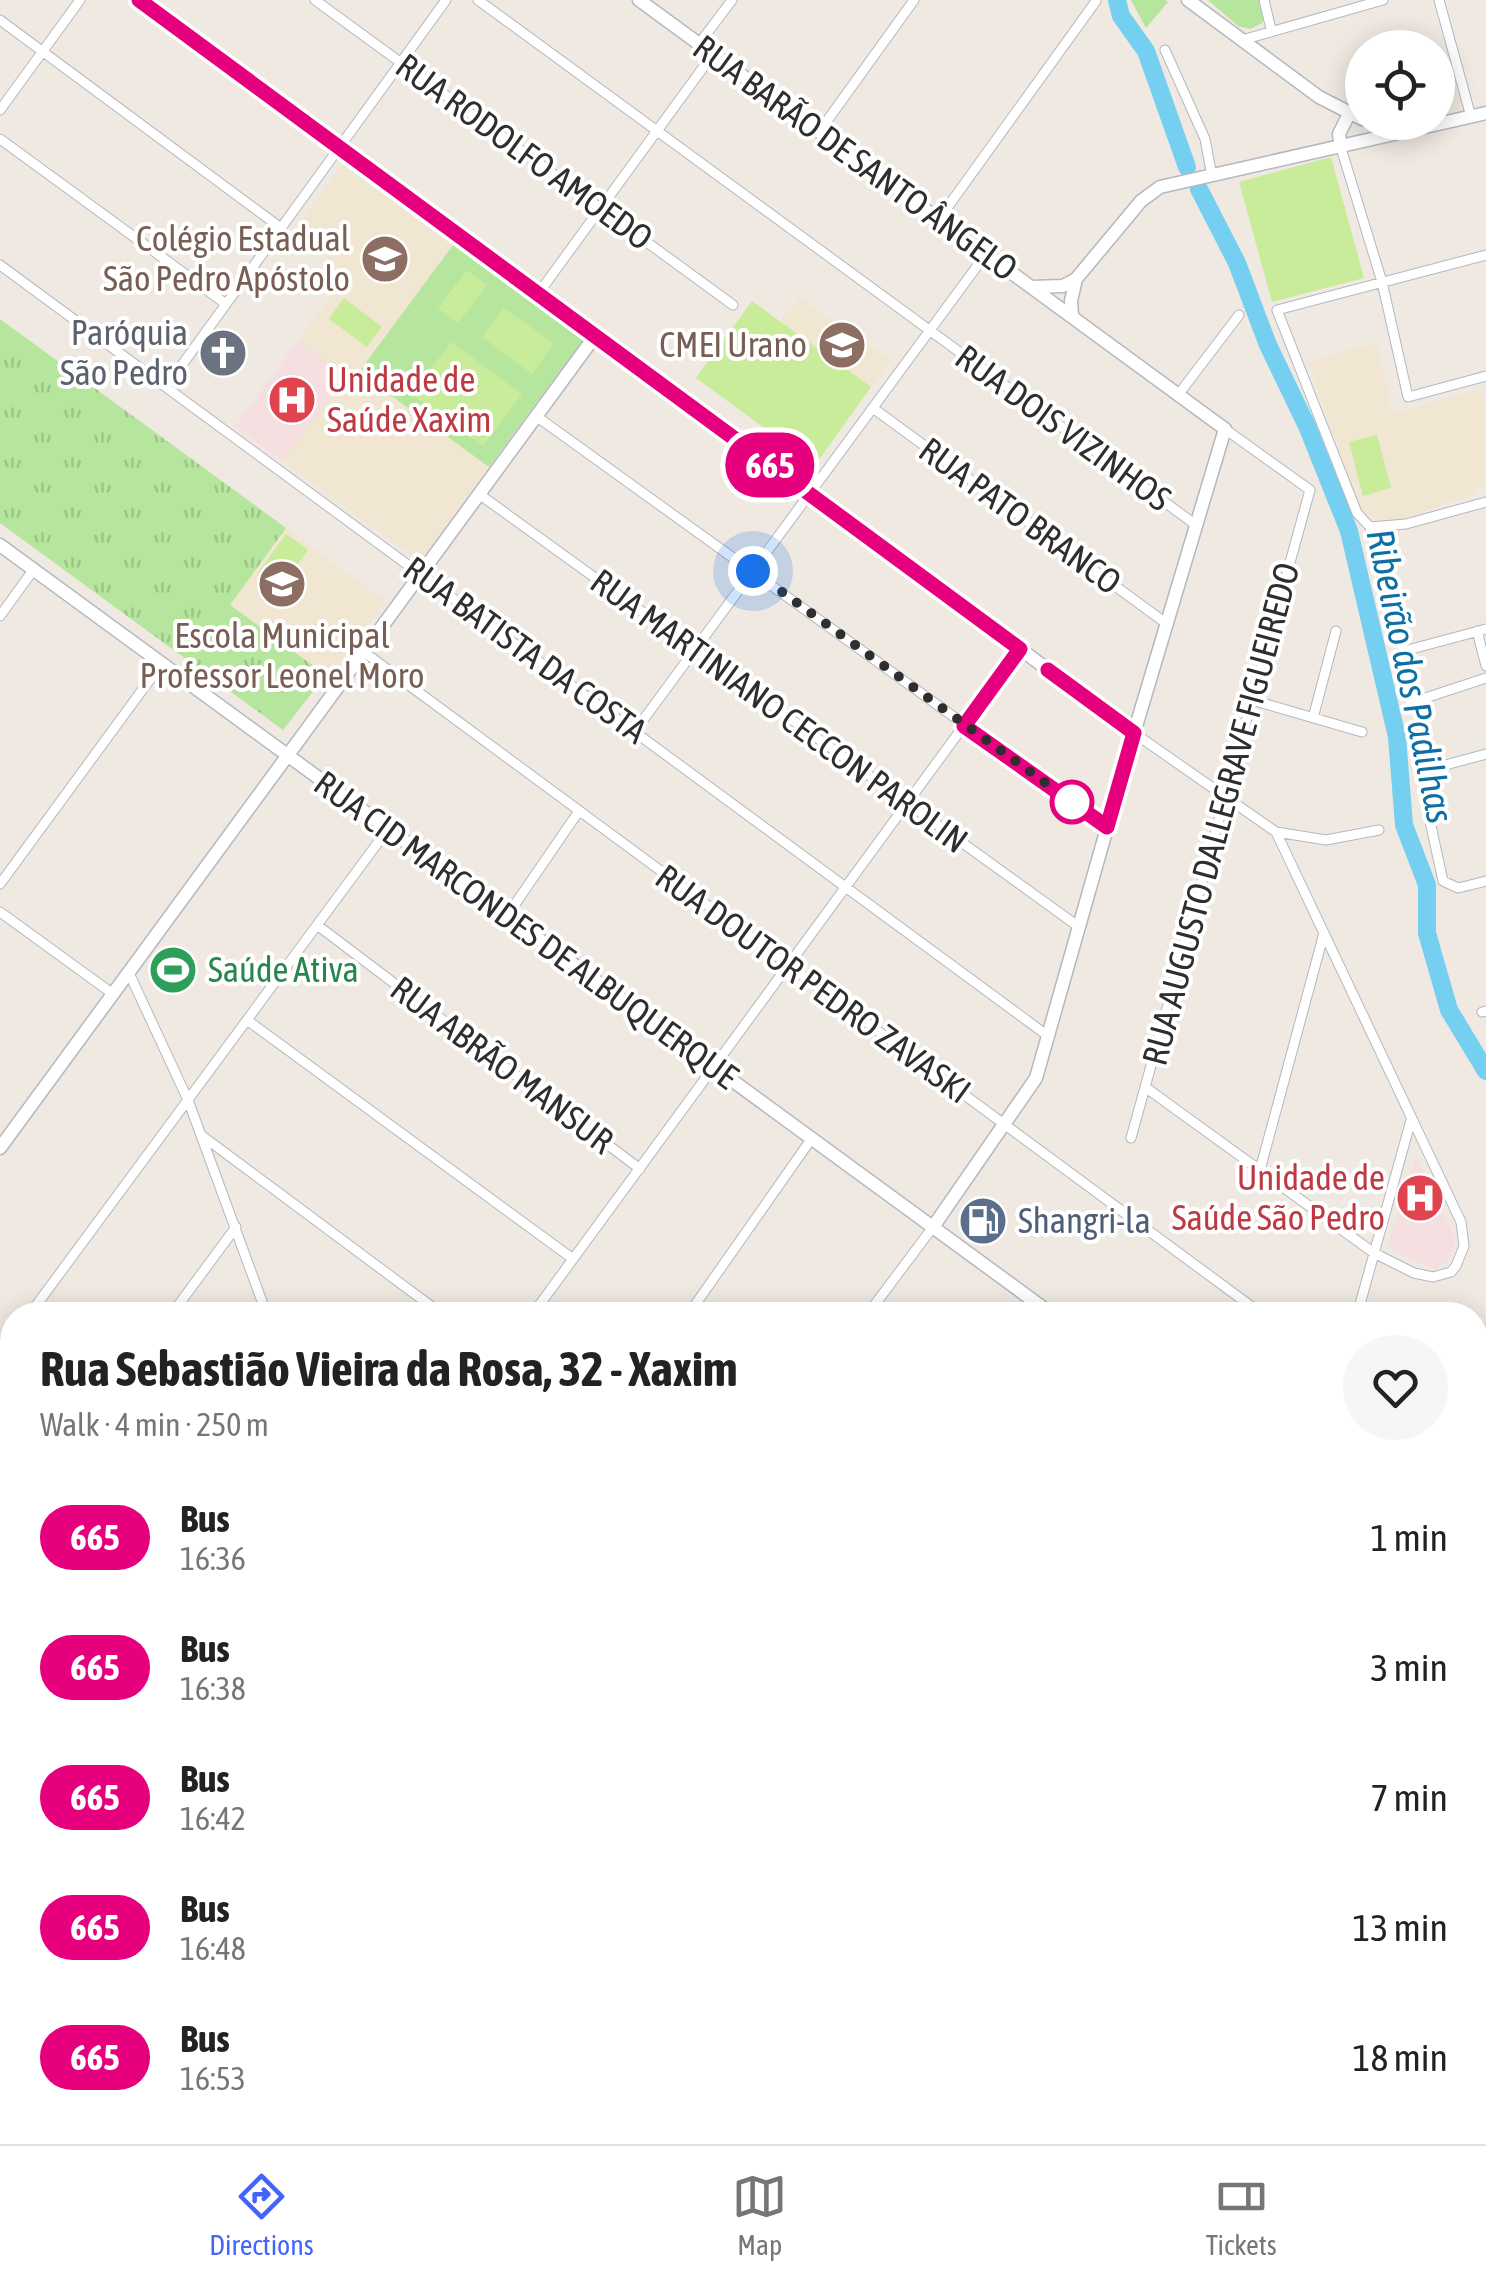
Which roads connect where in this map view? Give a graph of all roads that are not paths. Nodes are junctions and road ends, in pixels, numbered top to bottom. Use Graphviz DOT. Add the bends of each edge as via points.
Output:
graph roads {
  1 [pos="80,0"];
  2 [pos="140,0"];
  3 [pos="315,0"];
  4 [pos="446,0"];
  5 [pos="478,0"];
  6 [pos="640,0"];
  7 [pos="732,0"];
  8 [pos="914,0"];
  9 [pos="1188,0"];
  10 [pos="1264,0"];
  11 [pos="1383,0"];
  12 [pos="1439,0"];
  13 [pos="1096,1"];
  14 [pos="0,20"];
  15 [pos="1272,29"];
  16 [pos="1242,40"];
  17 [pos="700,44"];
  18 [pos="1166,50"];
  19 [pos="42,52"];
  20 [pos="713,54"];
  21 [pos="400,62"];
  22 [pos="0,110"];
  23 [pos="1345,110"];
  24 [pos="1486,113"];
  25 [pos="1471,117"];
  26 [pos="1455,121"];
  27 [pos="1345,128"];
  28 [pos="657,131"];
  29 [pos="819,132"];
  30 [pos="0,139"];
  31 [pos="1376,140"];
  32 [pos="339,147"];
  33 [pos="1341,148"];
  34 [pos="1212,176"];
  35 [pos="600,208"];
  36 [pos="938,220"];
  37 [pos="281,228"];
  38 [pos="986,254"];
  39 [pos="1486,254"];
  40 [pos="0,265"];
  41 [pos="1076,279"];
  42 [pos="1382,282"];
  43 [pos="1030,286"];
  44 [pos="538,294"];
  45 [pos="226,304"];
  46 [pos="733,304"];
  47 [pos="1239,315"];
  48 [pos="1072,316"];
  49 [pos="930,332"];
  50 [pos="595,336"];
  51 [pos="1486,376"];
  52 [pos="166,386"];
  53 [pos="1178,395"];
  54 [pos="873,408"];
  55 [pos="536,416"];
  56 [pos="1225,429"];
  57 [pos="1310,490"];
  58 [pos="479,494"];
  59 [pos="810,494"];
  60 [pos="1486,502"];
  61 [pos="1196,525"];
  62 [pos="1370,526"];
  63 [pos="0,544"];
  64 [pos="34,569"];
  65 [pos="753,571"];
  66 [pos="421,574"];
  67 [pos="0,616"];
  68 [pos="1166,624"];
  69 [pos="1336,630"];
  70 [pos="1481,630"];
  71 [pos="1020,649"];
  72 [pos="695,650"];
  73 [pos="364,652"];
  74 [pos="162,663"];
  75 [pos="1486,666"];
  76 [pos="1486,678"];
  77 [pos="1252,700"];
  78 [pos="1410,703"];
  79 [pos="1314,718"];
  80 [pos="964,726"];
  81 [pos="635,731"];
  82 [pos="1362,732"];
  83 [pos="1134,733"];
  84 [pos="1486,754"];
  85 [pos="288,755"];
  86 [pos="1423,772"];
  87 [pos="1225,798"];
  88 [pos="908,804"];
  89 [pos="579,812"];
  90 [pos="1428,812"];
  91 [pos="1107,827"];
  92 [pos="388,829"];
  93 [pos="1379,830"];
  94 [pos="1276,832"];
  95 [pos="1486,881"];
  96 [pos="0,884"];
  97 [pos="847,886"];
  98 [pos="0,912"];
  99 [pos="507,916"];
  100 [pos="317,925"];
  101 [pos="1079,927"];
  102 [pos="1324,933"];
  103 [pos="789,966"];
  104 [pos="129,973"];
  105 [pos="113,994"];
  106 [pos="247,1020"];
  107 [pos="1048,1036"];
  108 [pos="714,1067"];
  109 [pos="1145,1087"];
  110 [pos="188,1100"];
  111 [pos="1412,1118"];
  112 [pos="1004,1124"];
  113 [pos="201,1135"];
  114 [pos="812,1138"];
  115 [pos="1131,1138"];
  116 [pos="0,1148"];
  117 [pos="640,1168"];
  118 [pos="1260,1170"];
  119 [pos="236,1226"];
  120 [pos="932,1227"];
  121 [pos="1374,1253"];
  122 [pos="573,1259"];
  123 [pos="39,1302"];
  124 [pos="180,1302"];
  125 [pos="262,1302"];
  126 [pos="426,1302"];
  127 [pos="542,1302"];
  128 [pos="697,1302"];
  129 [pos="877,1302"];
  130 [pos="1035,1302"];
  131 [pos="1244,1302"];
  132 [pos="1361,1302"];
  1 -- 19 [label="street"];
  2 -- 32 [label="street"];
  3 -- 21 [label="street, RUA RODOLFO AMOEDO"];
  4 -- 21 [label="street"];
  5 -- 28 [label="street, RUA DOIS VIZINHOS"];
  6 -- 17 [label="street, RUA BARÃO DE SANTO ÂNGELO"];
  7 -- 17 [label="street"];
  8 -- 29 [label="street"];
  9 -- 16 [label="street"];
  10 -- 15 [label="street"];
  11 -- 15 [label="street"];
  12 -- 25 [label="street"];
  13 -- 36 [label="street"];
  14 -- 19 [label="street"];
  15 -- 16 [label="street"];
  16 -- 23 [label="street"];
  17 -- 20 [label="street, RUA BARÃO DE SANTO ÂNGELO"];
  18 -- 34 [label="street" via="1205,139"];
  19 -- 22 [label="street"];
  19 -- 37 [label="street"];
  20 -- 28 [label="street"];
  20 -- 29 [label="street, RUA BARÃO DE SANTO ÂNGELO"];
  21 -- 32 [label="street"];
  21 -- 35 [label="street, RUA RODOLFO AMOEDO"];
  24 -- 25 [label="street"];
  25 -- 26 [label="street"];
  27 -- 33 [label="street"];
  28 -- 35 [label="street"];
  28 -- 49 [label="street, RUA DOIS VIZINHOS"];
  29 -- 36 [label="street, RUA BARÃO DE SANTO ÂNGELO"];
  30 -- 45 [label="street"];
  31 -- 33 [label="street"];
  32 -- 37 [label="street"];
  32 -- 44 [label="street"];
  33 -- 34 [label="street"];
  33 -- 42 [label="street"];
  34 -- 41 [label="street" via="1168,184 1146,196"];
  35 -- 44 [label="street"];
  35 -- 46 [label="street, RUA RODOLFO AMOEDO"];
  36 -- 38 [label="street, RUA BARÃO DE SANTO ÂNGELO"];
  37 -- 45 [label="street"];
  38 -- 43 [label="street, RUA BARÃO DE SANTO ÂNGELO"];
  38 -- 49 [label="street"];
  39 -- 42 [label="street"];
  40 -- 52 [label="street, RUA BATISTA DA COSTA"];
  41 -- 43 [label="street"];
  41 -- 48 [label="street"];
  42 -- 51 [label="street" via="1408,397"];
  42 -- 62 [label="street" via="1276,310 1357,513"];
  43 -- 48 [label="street, RUA BARÃO DE SANTO ÂNGELO"];
  44 -- 50 [label="street"];
  45 -- 52 [label="street"];
  47 -- 53 [label="street"];
  48 -- 53 [label="street, RUA BARÃO DE SANTO ÂNGELO"];
  49 -- 54 [label="street"];
  49 -- 61 [label="street, RUA DOIS VIZINHOS"];
  50 -- 55 [label="street"];
  50 -- 59 [label="street"];
  52 -- 66 [label="street, RUA BATISTA DA COSTA"];
  53 -- 56 [label="street, RUA BARÃO DE SANTO ÂNGELO"];
  54 -- 59 [label="street"];
  54 -- 68 [label="street, RUA PATO BRANCO"];
  55 -- 58 [label="street"];
  55 -- 65 [label="street"];
  56 -- 57 [label="street, RUA BARÃO DE SANTO ÂNGELO"];
  56 -- 61 [label="street"];
  57 -- 77 [label="street, RUA AUGUSTO DALLEGRAVE FIGUEIREDO"];
  58 -- 66 [label="street"];
  58 -- 72 [label="street, RUA MARTINIANO CECCON PAROLIN"];
  59 -- 65 [label="street"];
  59 -- 71 [label="street"];
  60 -- 62 [label="street" via="1406,524"];
  61 -- 68 [label="street"];
  62 -- 70 [label="street" via="1404,651"];
  63 -- 64 [label="street, RUA CID MARCONDES DE ALBUQUERQUE"];
  64 -- 67 [label="street"];
  64 -- 74 [label="street, RUA CID MARCONDES DE ALBUQUERQUE"];
  65 -- 72 [label="street"];
  65 -- 80 [label="street"];
  66 -- 73 [label="street"];
  66 -- 81 [label="street, RUA BATISTA DA COSTA"];
  68 -- 83 [label="street"];
  69 -- 79 [label="street"];
  70 -- 75 [label="street"];
  71 -- 80 [label="street"];
  71 -- 83 [label="street"];
  72 -- 81 [label="street"];
  72 -- 88 [label="street, RUA MARTINIANO CECCON PAROLIN"];
  73 -- 85 [label="street"];
  73 -- 89 [label="street, RUA DOUTOR PEDRO ZAVASKI"];
  74 -- 85 [label="street, RUA CID MARCONDES DE ALBUQUERQUE"];
  74 -- 96 [label="street"];
  76 -- 78 [label="street"];
  77 -- 79 [label="street"];
  77 -- 87 [label="street, RUA AUGUSTO DALLEGRAVE FIGUEIREDO"];
  79 -- 82 [label="street"];
  80 -- 88 [label="street"];
  80 -- 91 [label="street"];
  81 -- 97 [label="street, RUA BATISTA DA COSTA"];
  83 -- 87 [label="street"];
  83 -- 91 [label="street"];
  84 -- 86 [label="street"];
  85 -- 92 [label="street, RUA CID MARCONDES DE ALBUQUERQUE"];
  85 -- 104 [label="street"];
  87 -- 94 [label="street"];
  87 -- 109 [label="street, RUA AUGUSTO DALLEGRAVE FIGUEIREDO"];
  88 -- 97 [label="street"];
  88 -- 101 [label="street, RUA MARTINIANO CECCON PAROLIN"];
  89 -- 99 [label="street"];
  89 -- 103 [label="street, RUA DOUTOR PEDRO ZAVASKI"];
  90 -- 95 [label="street" via="1443,882 1458,888"];
  91 -- 101 [label="street"];
  92 -- 99 [label="street, RUA CID MARCONDES DE ALBUQUERQUE"];
  92 -- 100 [label="street"];
  93 -- 94 [label="street" via="1326,840"];
  94 -- 102 [label="street"];
  97 -- 103 [label="street"];
  97 -- 107 [label="street, RUA BATISTA DA COSTA"];
  98 -- 105 [label="street"];
  99 -- 108 [label="street, RUA CID MARCONDES DE ALBUQUERQUE"];
  100 -- 106 [label="street"];
  100 -- 117 [label="street, RUA ABRÃO MANSUR"];
  101 -- 107 [label="street"];
  102 -- 111 [label="street"];
  102 -- 118 [label="street"];
  103 -- 108 [label="street"];
  103 -- 112 [label="street, RUA DOUTOR PEDRO ZAVASKI"];
  104 -- 105 [label="street"];
  104 -- 110 [label="street"];
  105 -- 116 [label="street"];
  106 -- 110 [label="street"];
  106 -- 122 [label="street"];
  107 -- 112 [label="street" via="1036,1078"];
  108 -- 114 [label="street, RUA CID MARCONDES DE ALBUQUERQUE"];
  108 -- 117 [label="street"];
  109 -- 115 [label="street, RUA AUGUSTO DALLEGRAVE FIGUEIREDO"];
  109 -- 118 [label="street"];
  110 -- 113 [label="street"];
  110 -- 123 [label="street"];
  111 -- 121 [label="street"];
  111 -- 121 [label="street" via="1460,1222 1463,1253 1450,1272 1433,1277"];
  112 -- 120 [label="street"];
  112 -- 131 [label="street, RUA DOUTOR PEDRO ZAVASKI"];
  113 -- 119 [label="street"];
  113 -- 126 [label="street"];
  114 -- 120 [label="street, RUA CID MARCONDES DE ALBUQUERQUE"];
  114 -- 128 [label="street"];
  117 -- 122 [label="street"];
  118 -- 121 [label="street"];
  119 -- 124 [label="street"];
  119 -- 125 [label="street"];
  120 -- 129 [label="street"];
  120 -- 130 [label="street, RUA CID MARCONDES DE ALBUQUERQUE"];
  121 -- 132 [label="street"];
  122 -- 127 [label="street"];
}
